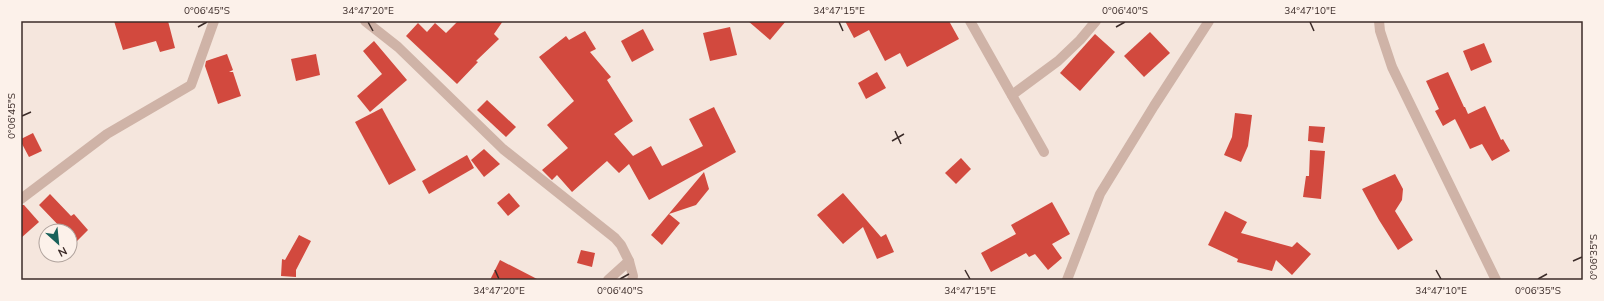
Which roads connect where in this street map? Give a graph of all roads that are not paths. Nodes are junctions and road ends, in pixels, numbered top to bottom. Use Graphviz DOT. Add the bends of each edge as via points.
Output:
graph roads {
  1 [pos="214,21"];
  2 [pos="365,21"];
  3 [pos="970,21"];
  4 [pos="1096,21"];
  5 [pos="1209,21"];
  6 [pos="1378,21"];
  7 [pos="1012,95"];
  8 [pos="1044,152"];
  9 [pos="21,199"];
  10 [pos="629,261"];
  11 [pos="608,280"];
  12 [pos="632,280"];
  13 [pos="1067,280"];
  14 [pos="1496,280"];
  1 -- 9 [label="street" via="191,86 107,134"];
  2 -- 10 [label="street" via="398,47 503,149 615,238"];
  3 -- 7 [label="street"];
  4 -- 7 [label="street" via="1058,61"];
  5 -- 13 [label="street" via="1100,194"];
  6 -- 14 [label="street" via="1392,67"];
  7 -- 8 [label="street"];
  10 -- 11 [label="street"];
  10 -- 12 [label="street"];
}
